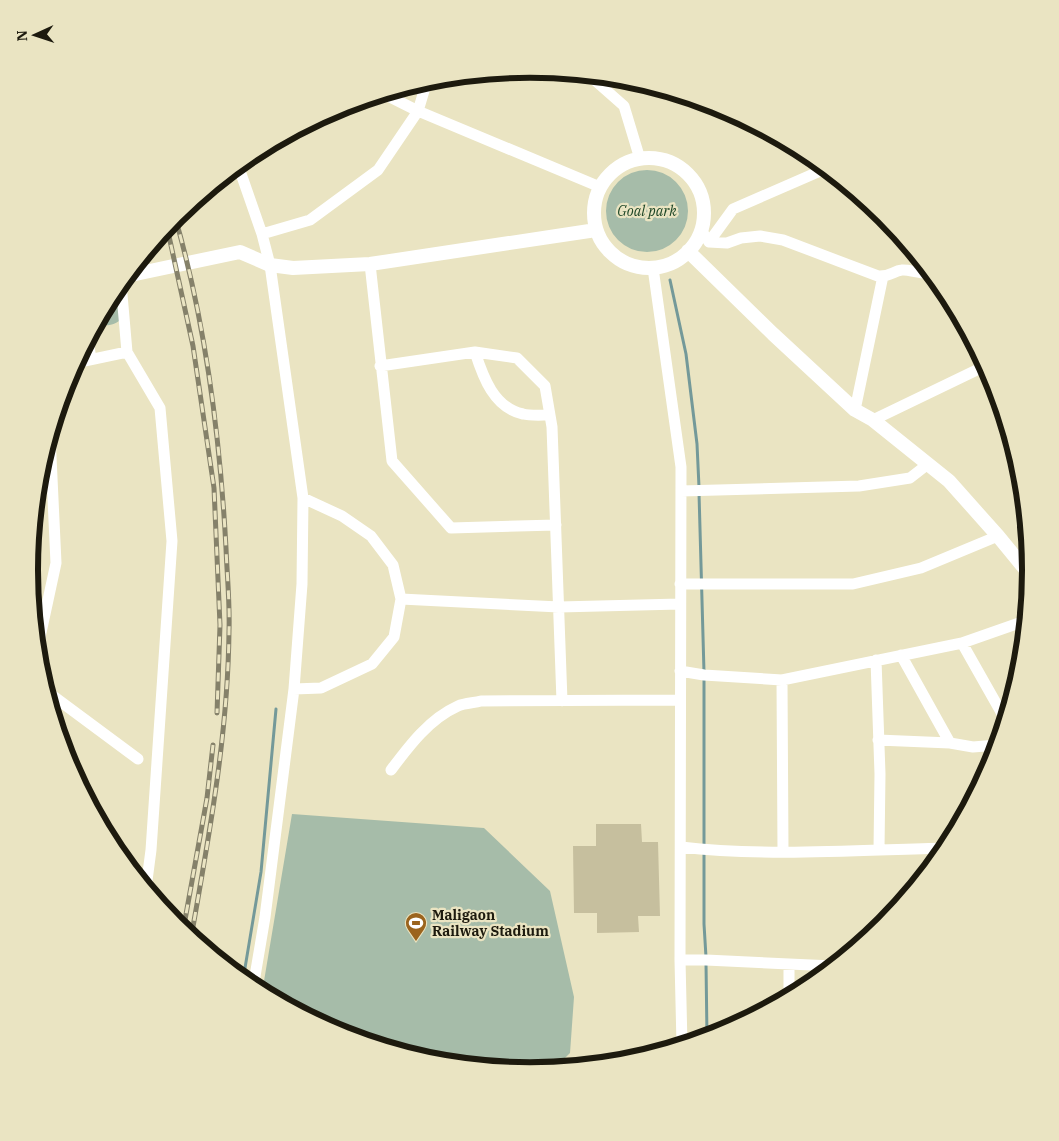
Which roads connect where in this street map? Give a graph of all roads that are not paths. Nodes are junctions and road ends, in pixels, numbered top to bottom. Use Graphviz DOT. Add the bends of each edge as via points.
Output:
graph roads {
  1 [pos="599,84"];
  2 [pos="424,90"];
  3 [pos="392,98"];
  4 [pos="418,112"];
  5 [pos="640,159"];
  6 [pos="241,172"];
  7 [pos="818,172"];
  8 [pos="600,187"];
  9 [pos="596,230"];
  10 [pos="262,234"];
  11 [pos="705,236"];
  12 [pos="688,251"];
  13 [pos="370,264"];
  14 [pos="270,265"];
  15 [pos="653,268"];
  16 [pos="137,274"];
  17 [pos="922,274"];
  18 [pos="883,276"];
  19 [pos="122,294"];
  20 [pos="90,350"];
  21 [pos="128,352"];
  22 [pos="475,352"];
  23 [pos="91,359"];
  24 [pos="85,361"];
  25 [pos="380,366"];
  26 [pos="978,370"];
  27 [pos="855,410"];
  28 [pos="550,416"];
  29 [pos="873,420"];
  30 [pos="51,457"];
  31 [pos="928,464"];
  32 [pos="681,491"];
  33 [pos="303,498"];
  34 [pos="556,525"];
  35 [pos="998,536"];
  36 [pos="1022,565"];
  37 [pos="680,584"];
  38 [pos="401,599"];
  39 [pos="680,604"];
  40 [pos="558,607"];
  41 [pos="1018,624"];
  42 [pos="42,630"];
  43 [pos="962,643"];
  44 [pos="901,655"];
  45 [pos="876,660"];
  46 [pos="680,671"];
  47 [pos="782,680"];
  48 [pos="294,689"];
  49 [pos="54,696"];
  50 [pos="562,700"];
  51 [pos="680,700"];
  52 [pos="1001,711"];
  53 [pos="878,740"];
  54 [pos="950,742"];
  55 [pos="989,746"];
  56 [pos="138,759"];
  57 [pos="391,770"];
  58 [pos="681,847"];
  59 [pos="936,848"];
  60 [pos="879,850"];
  61 [pos="783,851"];
  62 [pos="147,880"];
  63 [pos="680,960"];
  64 [pos="789,965"];
  65 [pos="822,966"];
  66 [pos="254,979"];
  67 [pos="789,988"];
  68 [pos="682,1038"];
  1 -- 5 [label="street" via="624,106"];
  2 -- 4 [label="street"];
  3 -- 4 [label="street"];
  4 -- 8 [label="street"];
  4 -- 10 [label="street" via="378,170 310,220"];
  5 -- 8 [label="street" via="623,164"];
  5 -- 11 [label="street" via="666,160 690,176 702,202"];
  6 -- 10 [label="street"];
  7 -- 11 [label="street" via="733,209"];
  8 -- 9 [label="street" via="595,201"];
  9 -- 13 [label="street"];
  9 -- 15 [label="street" via="618,259 635,266"];
  10 -- 14 [label="street"];
  11 -- 12 [label="street"];
  11 -- 18 [label="street" via="727,243 760,236 783,240"];
  12 -- 15 [label="street" via="666,265"];
  12 -- 27 [label="street"];
  13 -- 14 [label="street" via="293,268"];
  13 -- 25 [label="street"];
  14 -- 16 [label="street" via="240,252"];
  14 -- 33 [label="street"];
  15 -- 32 [label="street" via="681,467"];
  17 -- 18 [label="street" via="901,270"];
  18 -- 27 [label="street"];
  19 -- 21 [label="street"];
  20 -- 23 [label="street"];
  21 -- 23 [label="street"];
  21 -- 62 [label="street" via="160,408 172,542"];
  22 -- 25 [label="street"];
  22 -- 28 [label="street" via="486,381 505,407 525,415"];
  22 -- 28 [label="street" via="517,358 545,386"];
  23 -- 24 [label="street"];
  25 -- 34 [label="street" via="392,461 451,528"];
  26 -- 29 [label="street"];
  27 -- 29 [label="street"];
  28 -- 34 [label="street"];
  29 -- 31 [label="street"];
  30 -- 42 [label="street" via="56,563"];
  31 -- 32 [label="street" via="910,478 859,486"];
  31 -- 35 [label="street" via="949,480"];
  32 -- 37 [label="street"];
  33 -- 38 [label="street" via="342,516 371,536 393,566"];
  33 -- 48 [label="street" via="302,584"];
  34 -- 40 [label="street"];
  35 -- 36 [label="street"];
  35 -- 37 [label="street" via="921,568 853,584"];
  37 -- 39 [label="street"];
  38 -- 40 [label="street"];
  38 -- 48 [label="street" via="394,636 372,664 321,688"];
  39 -- 40 [label="street"];
  39 -- 46 [label="street"];
  40 -- 50 [label="street"];
  41 -- 43 [label="street"];
  43 -- 44 [label="street"];
  43 -- 52 [label="street"];
  44 -- 45 [label="street"];
  44 -- 54 [label="street"];
  45 -- 47 [label="street"];
  45 -- 53 [label="street"];
  46 -- 47 [label="street"];
  46 -- 51 [label="street"];
  47 -- 61 [label="street"];
  48 -- 66 [label="street"];
  49 -- 56 [label="street"];
  50 -- 51 [label="street"];
  50 -- 57 [label="street" via="481,701 458,706 413,740"];
  51 -- 58 [label="street"];
  53 -- 54 [label="street"];
  53 -- 60 [label="street"];
  54 -- 55 [label="street" via="974,747"];
  58 -- 61 [label="street"];
  58 -- 63 [label="street"];
  59 -- 60 [label="street"];
  60 -- 61 [label="street"];
  63 -- 64 [label="street"];
  63 -- 68 [label="street"];
  64 -- 65 [label="street"];
  64 -- 67 [label="street"];
}
